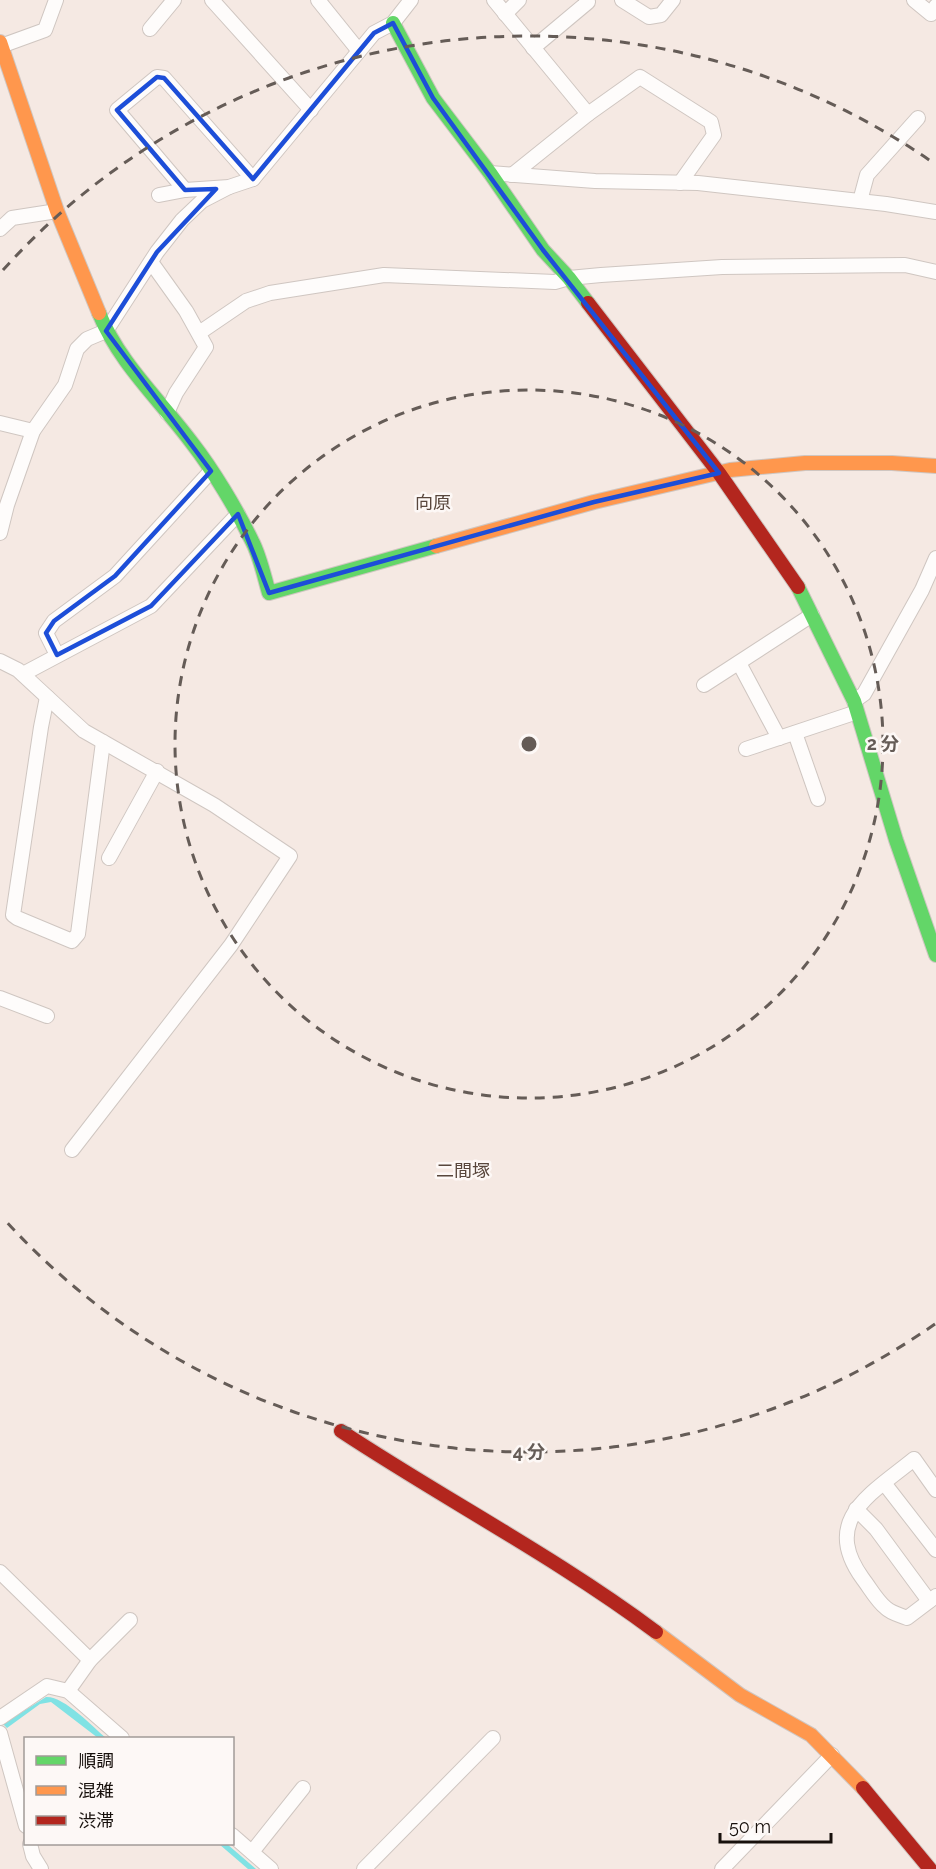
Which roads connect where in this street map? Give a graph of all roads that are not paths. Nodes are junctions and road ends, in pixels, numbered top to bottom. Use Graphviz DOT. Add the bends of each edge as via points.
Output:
graph roads {
  1 [pos="56,0"];
  2 [pos="174,0"];
  3 [pos="212,0"];
  4 [pos="318,0"];
  5 [pos="411,0"];
  6 [pos="494,0"];
  7 [pos="519,0"];
  8 [pos="586,0"];
  9 [pos="622,0"];
  10 [pos="674,0"];
  11 [pos="914,0"];
  12 [pos="934,13"];
  13 [pos="505,14"];
  14 [pos="393,23"];
  15 [pos="150,29"];
  16 [pos="1,44"];
  17 [pos="533,48"];
  18 [pos="359,51"];
  19 [pos="311,110"];
  20 [pos="588,114"];
  21 [pos="918,118"];
  22 [pos="490,173"];
  23 [pos="512,175"];
  24 [pos="253,179"];
  25 [pos="680,183"];
  26 [pos="228,187"];
  27 [pos="185,190"];
  28 [pos="159,195"];
  29 [pos="860,201"];
  30 [pos="57,211"];
  31 [pos="936,212"];
  32 [pos="3,221"];
  33 [pos="151,262"];
  34 [pos="936,272"];
  35 [pos="569,278"];
  36 [pos="106,331"];
  37 [pos="199,333"];
  38 [pos="167,413"];
  39 [pos="0,423"];
  40 [pos="33,431"];
  41 [pos="936,466"];
  42 [pos="211,471"];
  43 [pos="719,473"];
  44 [pos="238,514"];
  45 [pos="0,533"];
  46 [pos="936,558"];
  47 [pos="812,615"];
  48 [pos="57,655"];
  49 [pos="0,661"];
  50 [pos="739,663"];
  51 [pos="23,674"];
  52 [pos="704,685"];
  53 [pos="47,697"];
  54 [pos="855,707"];
  55 [pos="795,733"];
  56 [pos="779,738"];
  57 [pos="103,742"];
  58 [pos="746,749"];
  59 [pos="157,771"];
  60 [pos="818,799"];
  61 [pos="109,858"];
  62 [pos="936,955"];
  63 [pos="0,998"];
  64 [pos="47,1016"];
  65 [pos="72,1150"];
  66 [pos="341,1431"];
  67 [pos="884,1484"];
  68 [pos="936,1490"];
  69 [pos="856,1509"];
  70 [pos="936,1550"];
  71 [pos="0,1572"];
  72 [pos="932,1599"];
  73 [pos="130,1620"];
  74 [pos="90,1660"];
  75 [pos="68,1691"];
  76 [pos="0,1718"];
  77 [pos="0,1733"];
  78 [pos="121,1737"];
  79 [pos="493,1738"];
  80 [pos="832,1755"];
  81 [pos="303,1788"];
  82 [pos="24,1819"];
  83 [pos="234,1837"];
  84 [pos="30,1845"];
  85 [pos="252,1852"];
  86 [pos="41,1869"];
  87 [pos="271,1869"];
  88 [pos="364,1869"];
  89 [pos="722,1869"];
  90 [pos="930,1869"];
  1 -- 16 [label="street" via="45,30"];
  2 -- 15 [label="street"];
  3 -- 19 [label="street"];
  4 -- 18 [label="street"];
  5 -- 14 [label="street"];
  6 -- 13 [label="street"];
  7 -- 13 [label="street"];
  8 -- 17 [label="street"];
  9 -- 10 [label="street" via="649,17 660,15"];
  11 -- 12 [label="street"];
  13 -- 17 [label="street"];
  14 -- 18 [label="street" via="374,33"];
  14 -- 22 [label="street" via="433,98"];
  16 -- 30 [label="street"];
  17 -- 20 [label="street"];
  18 -- 19 [label="street"];
  19 -- 24 [label="street"];
  20 -- 23 [label="street"];
  20 -- 25 [label="street" via="640,77 711,122 714,135"];
  21 -- 29 [label="street" via="867,175"];
  22 -- 23 [label="street"];
  22 -- 35 [label="street" via="543,250"];
  23 -- 25 [label="street"];
  24 -- 26 [label="street"];
  24 -- 27 [label="street" via="164,78 157,77 117,110"];
  25 -- 29 [label="street"];
  26 -- 27 [label="street"];
  26 -- 33 [label="street" via="202,201 182,220"];
  27 -- 28 [label="street"];
  29 -- 31 [label="street"];
  30 -- 32 [label="street"];
  30 -- 36 [label="street"];
  33 -- 36 [label="street"];
  33 -- 37 [label="street"];
  34 -- 35 [label="street" via="905,265 722,267"];
  35 -- 37 [label="street" via="555,282 384,275 319,284 246,301"];
  35 -- 43 [label="street"];
  36 -- 38 [label="street"];
  36 -- 40 [label="street" via="87,339 77,349 65,385"];
  37 -- 38 [label="street" via="206,347"];
  38 -- 42 [label="street"];
  39 -- 40 [label="street"];
  40 -- 45 [label="street"];
  41 -- 43 [label="street" via="805,463"];
  42 -- 44 [label="street"];
  42 -- 48 [label="street" via="115,576 54,621 46,633"];
  43 -- 44 [label="street" via="594,502 269,593 253,542"];
  43 -- 47 [label="street" via="798,585"];
  44 -- 48 [label="street" via="151,606"];
  46 -- 54 [label="street"];
  47 -- 50 [label="street"];
  47 -- 54 [label="street"];
  48 -- 51 [label="street"];
  49 -- 51 [label="street"];
  50 -- 52 [label="street"];
  50 -- 56 [label="street"];
  51 -- 53 [label="street"];
  53 -- 57 [label="street" via="84,731"];
  53 -- 57 [label="street" via="14,915 72,941 78,934"];
  54 -- 55 [label="street"];
  54 -- 62 [label="street"];
  55 -- 56 [label="street"];
  55 -- 60 [label="street"];
  56 -- 58 [label="street"];
  57 -- 59 [label="street"];
  59 -- 61 [label="street"];
  59 -- 65 [label="street" via="290,856 231,945"];
  63 -- 64 [label="street"];
  66 -- 80 [label="street" via="403,1473 612,1599 740,1695 811,1735"];
  67 -- 68 [label="street" via="914,1459"];
  67 -- 69 [label="street"];
  67 -- 70 [label="street"];
  69 -- 72 [label="street"];
  69 -- 72 [label="street" via="846,1533 848,1554 886,1608 907,1618"];
  71 -- 74 [label="street"];
  73 -- 74 [label="street"];
  74 -- 75 [label="street"];
  75 -- 76 [label="street" via="47,1686"];
  75 -- 78 [label="street"];
  77 -- 82 [label="street"];
  79 -- 88 [label="street"];
  80 -- 89 [label="street"];
  80 -- 90 [label="street"];
  81 -- 85 [label="street"];
  83 -- 85 [label="street"];
  84 -- 86 [label="street"];
  85 -- 87 [label="street"];
}
